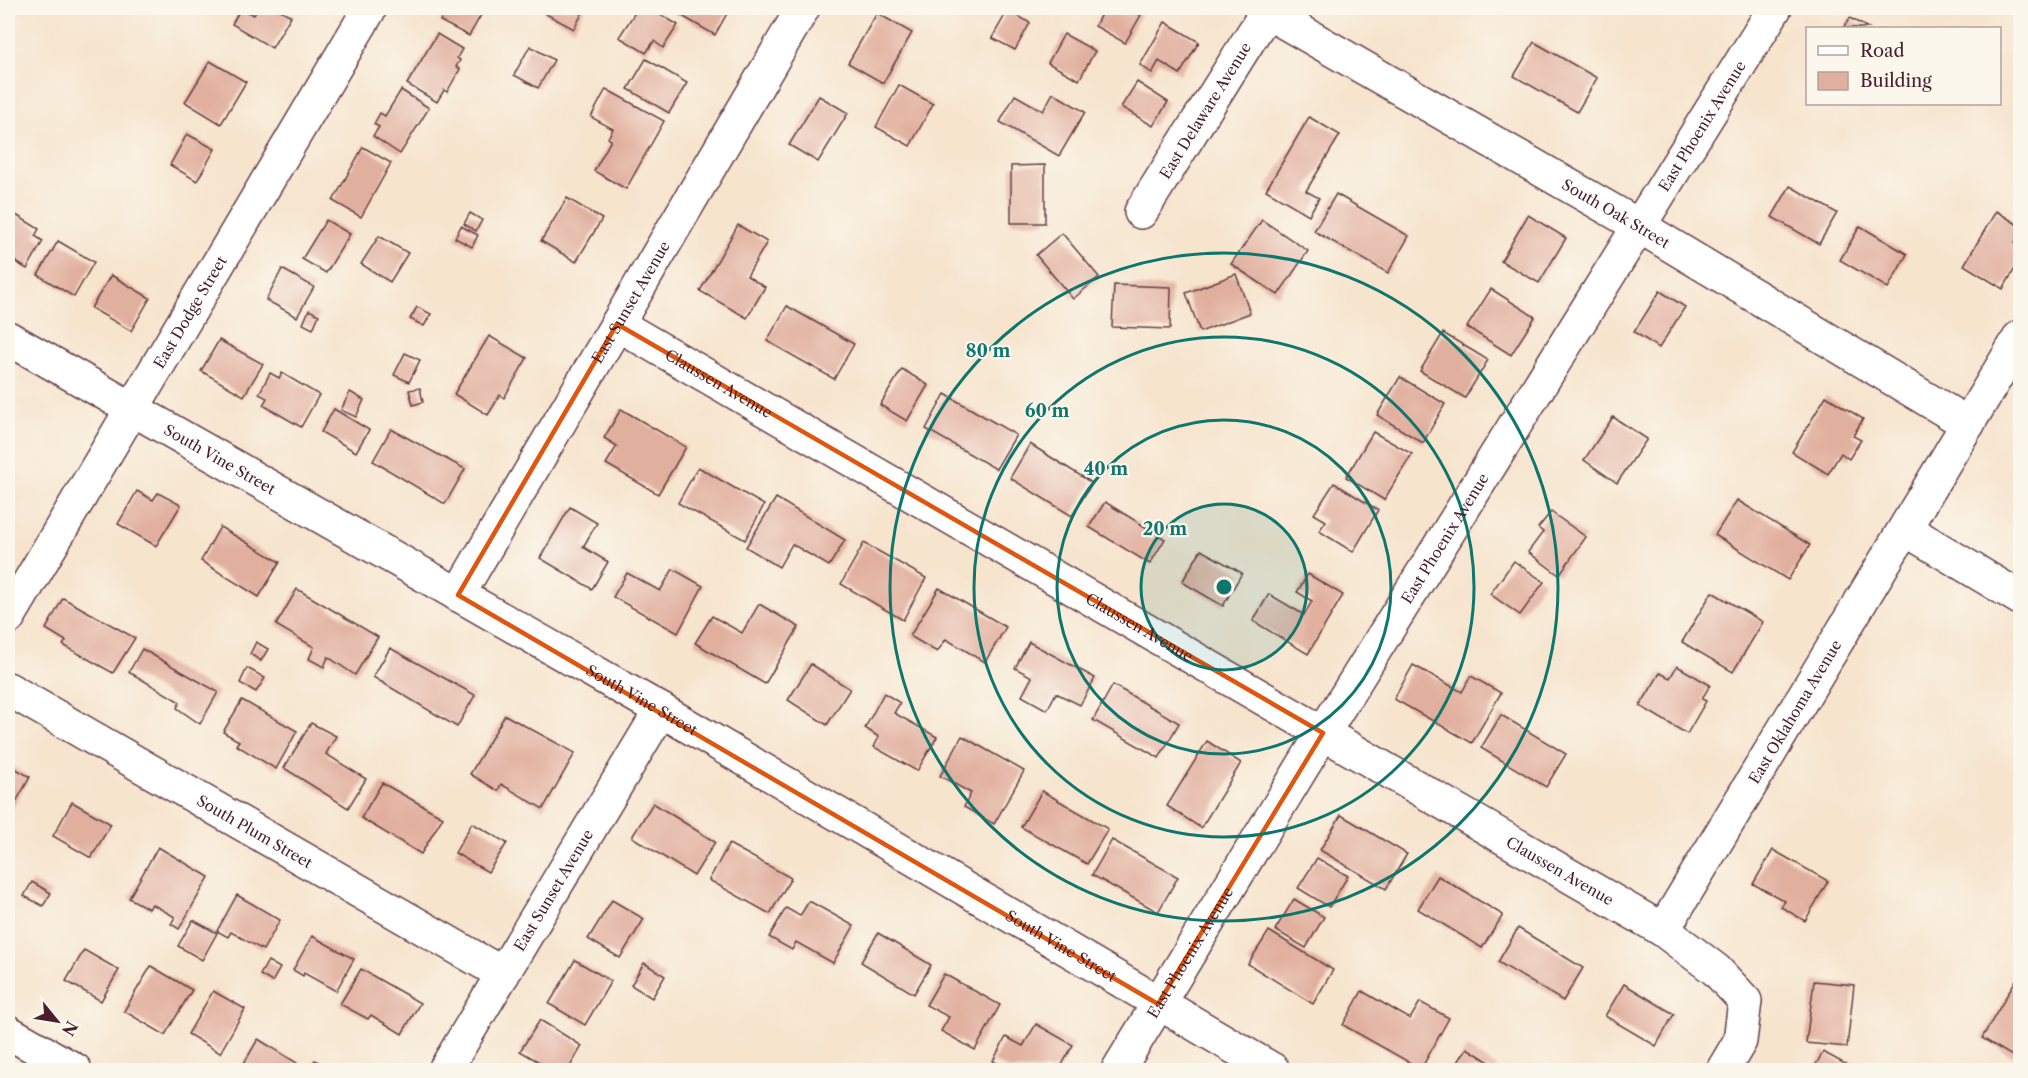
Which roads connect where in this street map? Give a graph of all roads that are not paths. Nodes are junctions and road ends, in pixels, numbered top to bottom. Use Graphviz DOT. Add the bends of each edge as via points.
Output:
graph roads {
  1 [pos="370,8"];
  2 [pos="803,8"];
  3 [pos="1775,8"];
  4 [pos="1265,9"];
  5 [pos="1141,212"];
  6 [pos="1639,226"];
  7 [pos="617,324"];
  8 [pos="2020,337"];
  9 [pos="8,338"];
  10 [pos="131,408"];
  11 [pos="1968,424"];
  12 [pos="1905,529"];
  13 [pos="458,595"];
  14 [pos="2020,598"];
  15 [pos="8,618"];
  16 [pos="8,689"];
  17 [pos="661,710"];
  18 [pos="1323,733"];
  19 [pos="1663,930"];
  20 [pos="503,974"];
  21 [pos="1158,1004"];
  22 [pos="8,1032"];
  23 [pos="75,1071"];
  24 [pos="445,1071"];
  25 [pos="1118,1071"];
  26 [pos="1273,1071"];
  27 [pos="1723,1071"];
  1 -- 10 [label="street, East Dodge Street"];
  2 -- 7 [label="street, East Sunset Avenue"];
  3 -- 6 [label="street, East Phoenix Avenue"];
  4 -- 5 [label="street, East Delaware Avenue"];
  4 -- 6 [label="street, South Oak Street"];
  6 -- 11 [label="street, South Oak Street"];
  6 -- 18 [label="street, East Phoenix Avenue"];
  7 -- 13 [label="street, East Sunset Avenue"];
  7 -- 18 [label="street, Claussen Avenue"];
  8 -- 11 [label="street, East Oklahoma Avenue"];
  9 -- 10 [label="street, South Vine Street"];
  10 -- 13 [label="street, South Vine Street"];
  10 -- 15 [label="street, East Dodge Street"];
  11 -- 12 [label="street, East Oklahoma Avenue"];
  12 -- 14 [label="street"];
  12 -- 19 [label="street, East Oklahoma Avenue"];
  13 -- 17 [label="street, South Vine Street"];
  16 -- 20 [label="street, South Plum Street"];
  17 -- 20 [label="street, East Sunset Avenue"];
  17 -- 21 [label="street, South Vine Street"];
  18 -- 19 [label="street, Claussen Avenue"];
  18 -- 21 [label="street, East Phoenix Avenue"];
  19 -- 27 [label="street" via="1716,970 1745,1001 1740,1041"];
  20 -- 24 [label="street, East Sunset Avenue"];
  21 -- 25 [label="street, East Phoenix Avenue"];
  21 -- 26 [label="street, South Vine Street"];
  22 -- 23 [label="street"];
}
